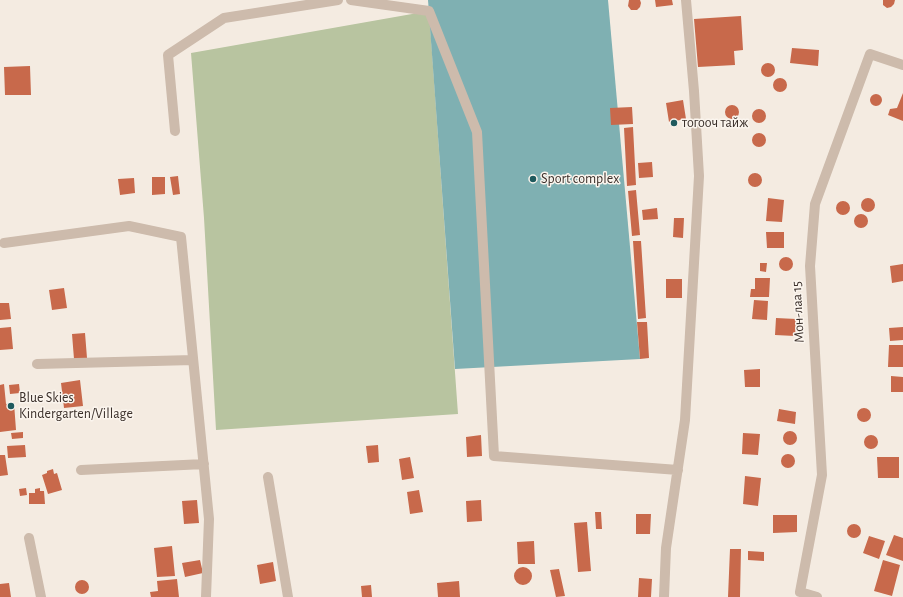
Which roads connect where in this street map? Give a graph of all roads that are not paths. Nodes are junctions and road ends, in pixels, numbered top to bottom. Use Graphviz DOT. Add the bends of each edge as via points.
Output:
graph roads {
  1 [pos="338,0"];
  2 [pos="351,0"];
  3 [pos="686,0"];
  4 [pos="903,65"];
  5 [pos="175,132"];
  6 [pos="4,243"];
  7 [pos="193,360"];
  8 [pos="37,364"];
  9 [pos="204,464"];
  10 [pos="81,470"];
  11 [pos="678,470"];
  12 [pos="268,477"];
  13 [pos="30,538"];
  14 [pos="41,597"];
  15 [pos="206,597"];
  16 [pos="288,597"];
  17 [pos="664,597"];
  18 [pos="817,597"];
  1 -- 5 [label="street" via="224,18 168,54"];
  2 -- 11 [label="street" via="429,11 477,132 494,456"];
  3 -- 11 [label="street" via="699,176 685,420"];
  4 -- 18 [label="street, Мон-лаа 15" via="870,54 814,204 810,266 822,475 800,592"];
  6 -- 7 [label="street" via="129,226 181,237"];
  7 -- 8 [label="street"];
  7 -- 9 [label="street"];
  9 -- 10 [label="street"];
  9 -- 15 [label="street" via="209,520"];
  11 -- 17 [label="street" via="666,548"];
  12 -- 16 [label="street"];
  13 -- 14 [label="street"];
}
